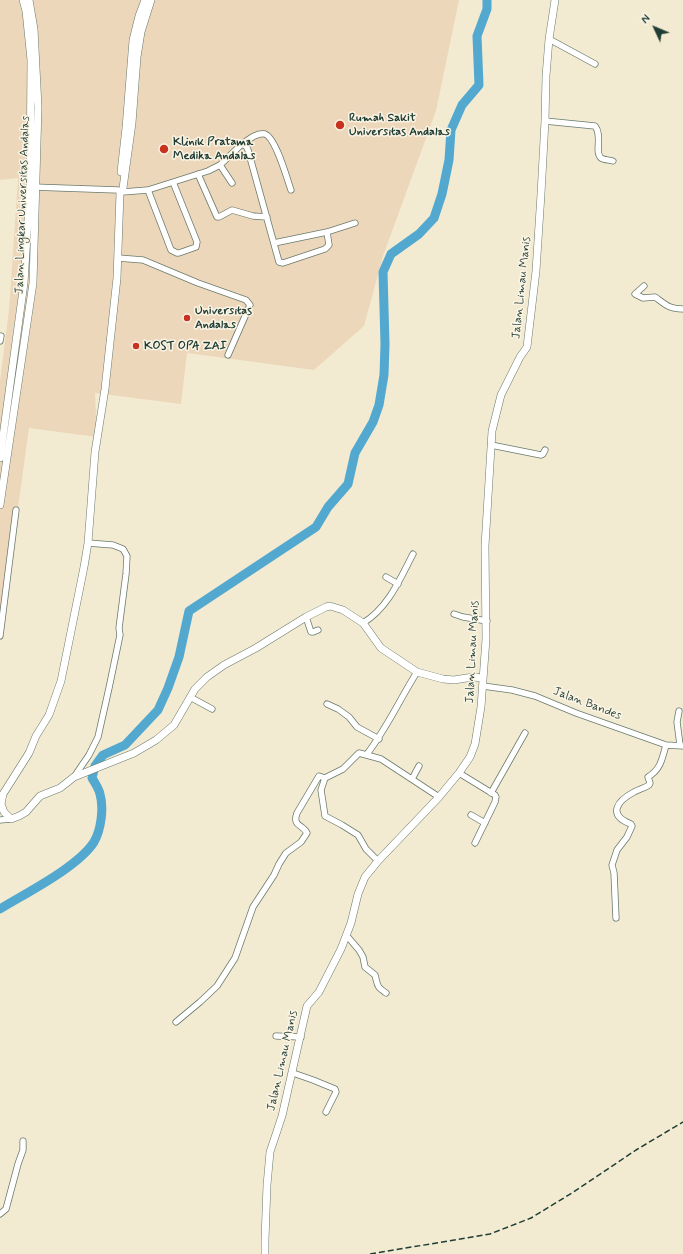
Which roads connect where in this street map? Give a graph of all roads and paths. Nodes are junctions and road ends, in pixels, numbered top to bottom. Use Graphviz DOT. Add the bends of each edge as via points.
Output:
graph roads {
  1 [pos="23,0"];
  2 [pos="30,0"];
  3 [pos="145,0"];
  4 [pos="151,0"];
  5 [pos="555,0"];
  6 [pos="141,22"];
  7 [pos="549,39"];
  8 [pos="595,64"];
  9 [pos="34,107"];
  10 [pos="545,121"];
  11 [pos="242,144"];
  12 [pos="613,161"];
  13 [pos="220,165"];
  14 [pos="198,174"];
  15 [pos="173,182"];
  16 [pos="232,183"];
  17 [pos="33,187"];
  18 [pos="120,190"];
  19 [pos="148,190"];
  20 [pos="291,190"];
  21 [pos="267,217"];
  22 [pos="355,223"];
  23 [pos="327,232"];
  24 [pos="274,243"];
  25 [pos="118,258"];
  26 [pos="644,286"];
  27 [pos="683,309"];
  28 [pos="228,355"];
  29 [pos="491,445"];
  30 [pos="545,450"];
  31 [pos="0,458"];
  32 [pos="0,505"];
  33 [pos="16,510"];
  34 [pos="88,543"];
  35 [pos="413,554"];
  36 [pos="386,577"];
  37 [pos="398,584"];
  38 [pos="454,614"];
  39 [pos="306,617"];
  40 [pos="487,621"];
  41 [pos="365,626"];
  42 [pos="318,630"];
  43 [pos="0,636"];
  44 [pos="417,672"];
  45 [pos="483,682"];
  46 [pos="190,697"];
  47 [pos="327,704"];
  48 [pos="212,709"];
  49 [pos="679,711"];
  50 [pos="525,733"];
  51 [pos="378,740"];
  52 [pos="666,745"];
  53 [pos="681,746"];
  54 [pos="368,754"];
  55 [pos="420,766"];
  56 [pos="459,773"];
  57 [pos="74,777"];
  58 [pos="326,778"];
  59 [pos="412,779"];
  60 [pos="491,793"];
  61 [pos="439,797"];
  62 [pos="471,815"];
  63 [pos="11,819"];
  64 [pos="0,820"];
  65 [pos="485,823"];
  66 [pos="475,842"];
  67 [pos="378,861"];
  68 [pos="616,918"];
  69 [pos="347,936"];
  70 [pos="386,994"];
  71 [pos="176,1022"];
  72 [pos="276,1036"];
  73 [pos="301,1037"];
  74 [pos="292,1073"];
  75 [pos="326,1112"];
  76 [pos="23,1141"];
  77 [pos="0,1214"];
  78 [pos="265,1254"];
  1 -- 9 [label="street, Jalan Lingkar Universitas Andalas"];
  2 -- 9 [label="street, Jalan Lingkar Universitas Andalas" via="34,29"];
  3 -- 6 [label="street"];
  4 -- 6 [label="street"];
  5 -- 7 [label="street, Jalan Limau Manis"];
  6 -- 18 [label="street" via="132,86 132,123"];
  7 -- 8 [label="street"];
  7 -- 10 [label="street, Jalan Limau Manis"];
  9 -- 17 [label="street, Jalan Lingkar Universitas Andalas"];
  10 -- 12 [label="street" via="595,126 599,134 599,155"];
  10 -- 29 [label="street, Jalan Limau Manis" via="536,271 526,347 498,404"];
  11 -- 13 [label="street"];
  11 -- 20 [label="street" via="251,138 266,135 278,153"];
  11 -- 21 [label="street" via="248,150"];
  13 -- 14 [label="street"];
  13 -- 16 [label="street"];
  14 -- 15 [label="street"];
  14 -- 21 [label="street" via="217,216 232,210"];
  15 -- 19 [label="street"];
  15 -- 19 [label="street" via="197,242 196,247 179,253 171,250"];
  17 -- 18 [label="street"];
  17 -- 31 [label="street, Jalan Lingkar Universitas Andalas" via="24,283"];
  17 -- 32 [label="street, Jalan Lingkar Universitas Andalas" via="33,283"];
  18 -- 19 [label="street"];
  18 -- 25 [label="street"];
  21 -- 24 [label="street"];
  22 -- 23 [label="street"];
  23 -- 24 [label="street"];
  23 -- 24 [label="street" via="328,247 283,263 278,260"];
  25 -- 28 [label="street" via="143,260 246,300 250,305"];
  25 -- 34 [label="street" via="106,389 95,452"];
  26 -- 27 [label="street" via="636,294 643,298 655,297 673,309"];
  29 -- 30 [label="street" via="541,455"];
  29 -- 40 [label="street, Jalan Limau Manis" via="485,546"];
  33 -- 43 [label="street"];
  34 -- 57 [label="street" via="113,545 123,549 127,556 126,574 119,642 98,736"];
  34 -- 63 [label="street" via="61,681 49,715 3,794 1,804"];
  35 -- 37 [label="street"];
  36 -- 37 [label="street"];
  37 -- 41 [label="street"];
  38 -- 40 [label="street" via="462,618"];
  39 -- 41 [label="street" via="330,606 343,610"];
  39 -- 42 [label="street" via="311,632"];
  39 -- 46 [label="street" via="224,665 199,685"];
  40 -- 45 [label="street, Jalan Limau Manis"];
  41 -- 44 [label="street" via="381,648"];
  44 -- 45 [label="street" via="442,679 473,677"];
  44 -- 51 [label="street"];
  45 -- 52 [label="street, Jalan Bandes" via="535,696"];
  45 -- 56 [label="street, Jalan Limau Manis" via="476,738 470,757"];
  46 -- 48 [label="street"];
  46 -- 57 [label="street" via="174,724 164,735 134,753"];
  47 -- 51 [label="street" via="349,716 357,727"];
  49 -- 53 [label="street" via="677,722"];
  50 -- 60 [label="street"];
  51 -- 54 [label="street"];
  52 -- 53 [label="street, Jalan Bandes"];
  52 -- 68 [label="street" via="657,770 648,777 649,785 626,797 617,809 618,817 632,826 617,850 612,866"];
  54 -- 58 [label="street" via="359,753 343,769"];
  54 -- 59 [label="street" via="381,759"];
  55 -- 59 [label="street"];
  56 -- 60 [label="street"];
  56 -- 61 [label="street, Jalan Limau Manis"];
  57 -- 63 [label="street" via="60,788 40,796 26,812"];
  58 -- 67 [label="street" via="321,790 325,816 358,835"];
  58 -- 71 [label="street" via="319,776 297,813 296,822 307,833 301,842 286,854 254,907 235,958 217,986"];
  59 -- 61 [label="street"];
  60 -- 65 [label="street" via="495,795 496,800"];
  61 -- 67 [label="street, Jalan Limau Manis"];
  62 -- 65 [label="street"];
  63 -- 64 [label="street"];
  65 -- 66 [label="street"];
  67 -- 69 [label="street, Jalan Limau Manis" via="361,886"];
  69 -- 70 [label="street" via="359,950 365,967 375,975 376,985"];
  69 -- 73 [label="street, Jalan Limau Manis" via="319,992 307,1006"];
  72 -- 73 [label="street"];
  73 -- 74 [label="street, Jalan Limau Manis"];
  74 -- 75 [label="street" via="335,1089 336,1092"];
  74 -- 78 [label="street, Jalan Limau Manis" via="269,1157"];
  76 -- 77 [label="street" via="23,1150 6,1209"];
}
